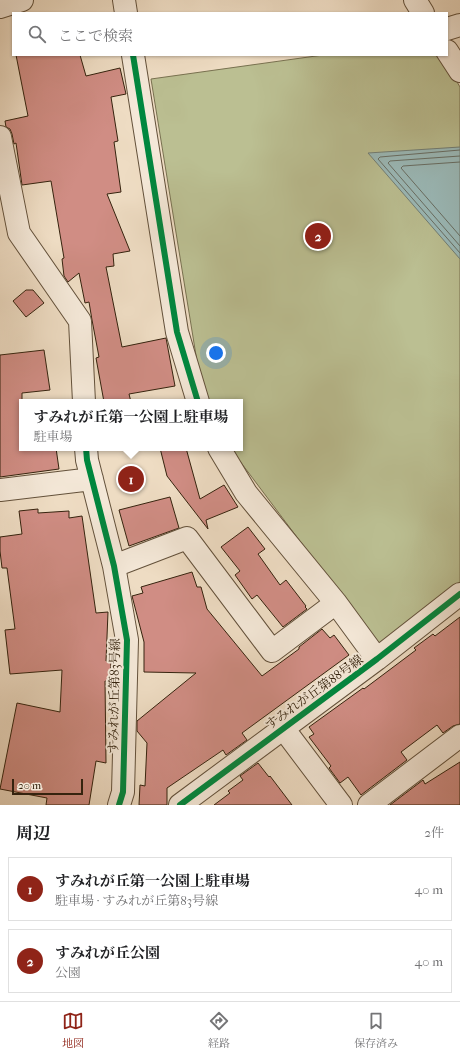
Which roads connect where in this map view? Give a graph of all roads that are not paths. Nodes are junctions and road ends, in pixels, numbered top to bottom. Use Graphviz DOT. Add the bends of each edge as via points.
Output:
graph roads {
  1 [pos="22,0"];
  2 [pos="124,0"];
  3 [pos="415,0"];
  4 [pos="0,7"];
  5 [pos="126,12"];
  6 [pos="422,12"];
  7 [pos="460,25"];
  8 [pos="448,29"];
  9 [pos="448,53"];
  10 [pos="133,56"];
  11 [pos="460,71"];
  12 [pos="0,137"];
  13 [pos="84,399"];
  14 [pos="197,399"];
  15 [pos="86,451"];
  16 [pos="221,451"];
  17 [pos="92,479"];
  18 [pos="0,490"];
  19 [pos="114,566"];
  20 [pos="460,594"];
  21 [pos="336,603"];
  22 [pos="377,659"];
  23 [pos="283,728"];
  24 [pos="460,736"];
  25 [pos="119,805"];
  26 [pos="180,805"];
  27 [pos="341,805"];
  28 [pos="368,805"];
  1 -- 4 [label="street"];
  2 -- 5 [label="street"];
  3 -- 6 [label="street"];
  7 -- 8 [label="street"];
  9 -- 11 [label="street"];
  10 -- 14 [label="street" via="177,332"];
  12 -- 13 [label="street" via="18,233 80,321"];
  15 -- 17 [label="street, すみれが丘第83号線"];
  16 -- 21 [label="street" via="246,493"];
  17 -- 18 [label="street"];
  17 -- 19 [label="street, すみれが丘第83号線"];
  19 -- 21 [label="street" via="187,538 272,651"];
  19 -- 25 [label="street, すみれが丘第83号線" via="127,640 123,792"];
  20 -- 22 [label="street, すみれが丘第88号線"];
  21 -- 22 [label="street"];
  22 -- 23 [label="street, すみれが丘第88号線"];
  23 -- 26 [label="street, すみれが丘第88号線"];
  23 -- 27 [label="street"];
  24 -- 28 [label="street"];
}
